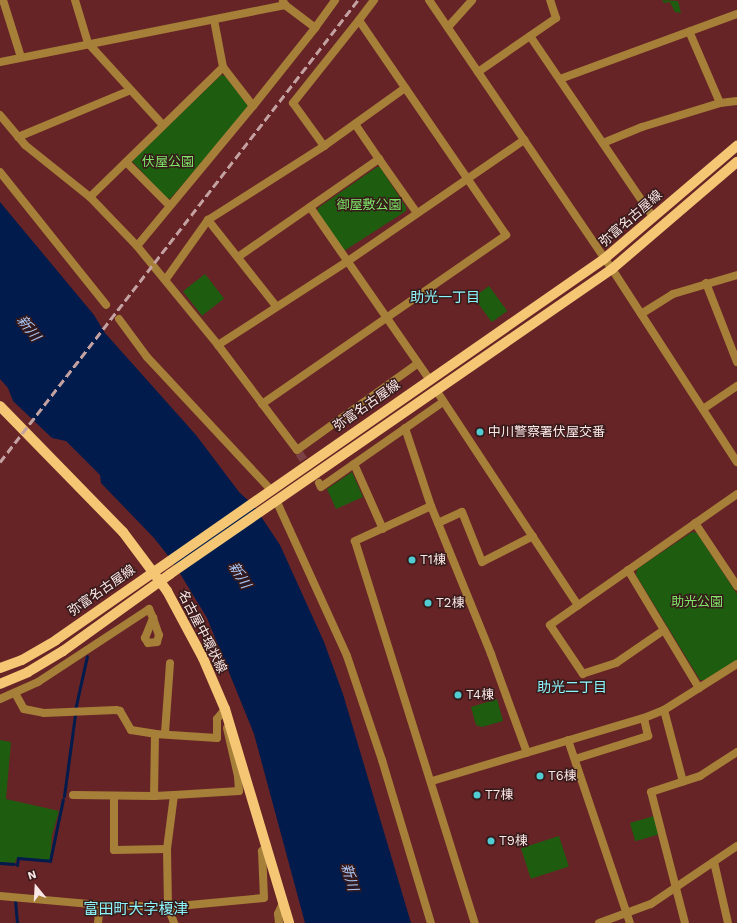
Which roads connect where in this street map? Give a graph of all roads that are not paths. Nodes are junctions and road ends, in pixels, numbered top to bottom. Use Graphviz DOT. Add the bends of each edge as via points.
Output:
graph roads {
  1 [pos="3,0"];
  2 [pos="75,0"];
  3 [pos="335,0"];
  4 [pos="374,0"];
  5 [pos="429,0"];
  6 [pos="472,0"];
  7 [pos="550,0"];
  8 [pos="284,3"];
  9 [pos="737,14"];
  10 [pos="214,20"];
  11 [pos="359,20"];
  12 [pos="448,27"];
  13 [pos="315,28"];
  14 [pos="689,31"];
  15 [pos="530,36"];
  16 [pos="88,44"];
  17 [pos="21,57"];
  18 [pos="0,62"];
  19 [pos="223,67"];
  20 [pos="478,72"];
  21 [pos="560,79"];
  22 [pos="405,88"];
  23 [pos="131,90"];
  24 [pos="737,101"];
  25 [pos="720,103"];
  26 [pos="253,106"];
  27 [pos="0,115"];
  28 [pos="355,124"];
  29 [pos="163,125"];
  30 [pos="18,137"];
  31 [pos="524,140"];
  32 [pos="604,143"];
  33 [pos="324,146"];
  34 [pos="737,146"];
  35 [pos="379,159"];
  36 [pos="126,162"];
  37 [pos="737,162"];
  38 [pos="0,172"];
  39 [pos="468,179"];
  40 [pos="90,197"];
  41 [pos="170,206"];
  42 [pos="310,207"];
  43 [pos="417,213"];
  44 [pos="653,217"];
  45 [pos="208,220"];
  46 [pos="137,246"];
  47 [pos="238,257"];
  48 [pos="604,259"];
  49 [pos="348,261"];
  50 [pos="612,269"];
  51 [pos="737,275"];
  52 [pos="166,279"];
  53 [pos="706,283"];
  54 [pos="106,305"];
  55 [pos="276,306"];
  56 [pos="641,314"];
  57 [pos="387,318"];
  58 [pos="119,319"];
  59 [pos="218,345"];
  60 [pos="737,362"];
  61 [pos="417,364"];
  62 [pos="429,379"];
  63 [pos="737,386"];
  64 [pos="436,390"];
  65 [pos="444,402"];
  66 [pos="262,404"];
  67 [pos="0,406"];
  68 [pos="703,409"];
  69 [pos="405,428"];
  70 [pos="737,462"];
  71 [pos="354,464"];
  72 [pos="319,483"];
  73 [pos="270,489"];
  74 [pos="737,494"];
  75 [pos="276,500"];
  76 [pos="431,506"];
  77 [pos="438,523"];
  78 [pos="696,523"];
  79 [pos="383,529"];
  80 [pos="533,536"];
  81 [pos="628,570"];
  82 [pos="152,572"];
  83 [pos="160,583"];
  84 [pos="737,586"];
  85 [pos="578,605"];
  86 [pos="153,618"];
  87 [pos="664,630"];
  88 [pos="170,663"];
  89 [pos="737,664"];
  90 [pos="0,668"];
  91 [pos="0,684"];
  92 [pos="699,688"];
  93 [pos="15,694"];
  94 [pos="0,699"];
  95 [pos="225,709"];
  96 [pos="664,710"];
  97 [pos="644,718"];
  98 [pos="165,733"];
  99 [pos="155,734"];
  100 [pos="568,740"];
  101 [pos="737,752"];
  102 [pos="527,753"];
  103 [pos="575,759"];
  104 [pos="432,781"];
  105 [pos="683,782"];
  106 [pos="73,794"];
  107 [pos="114,796"];
  108 [pos="154,796"];
  109 [pos="174,796"];
  110 [pos="267,846"];
  111 [pos="737,846"];
  112 [pos="167,849"];
  113 [pos="714,862"];
  114 [pos="677,887"];
  115 [pos="0,896"];
  116 [pos="283,904"];
  117 [pos="100,905"];
  118 [pos="168,907"];
  119 [pos="627,912"];
  120 [pos="98,923"];
  121 [pos="174,923"];
  122 [pos="279,923"];
  123 [pos="288,923"];
  124 [pos="431,923"];
  125 [pos="475,923"];
  126 [pos="599,923"];
  127 [pos="630,923"];
  128 [pos="685,923"];
  129 [pos="728,923"];
  1 -- 17 [label="street"];
  2 -- 16 [label="street"];
  3 -- 13 [label="street"];
  4 -- 11 [label="street"];
  5 -- 12 [label="street"];
  6 -- 12 [label="street"];
  7 -- 15 [label="street" via="556,18"];
  8 -- 10 [label="street"];
  8 -- 13 [label="street"];
  9 -- 14 [label="street"];
  10 -- 16 [label="street"];
  10 -- 19 [label="street"];
  11 -- 22 [label="street"];
  11 -- 33 [label="street" via="293,103"];
  12 -- 20 [label="street"];
  13 -- 26 [label="street"];
  14 -- 21 [label="street"];
  14 -- 25 [label="street"];
  15 -- 20 [label="street"];
  15 -- 21 [label="street"];
  16 -- 17 [label="street"];
  16 -- 23 [label="street"];
  17 -- 18 [label="street"];
  19 -- 26 [label="street"];
  19 -- 29 [label="street"];
  20 -- 31 [label="street"];
  21 -- 32 [label="street"];
  22 -- 28 [label="street"];
  22 -- 39 [label="street"];
  23 -- 29 [label="street"];
  23 -- 30 [label="street"];
  24 -- 25 [label="street"];
  25 -- 32 [label="street" via="642,127"];
  26 -- 41 [label="street"];
  27 -- 30 [label="street"];
  28 -- 33 [label="street"];
  28 -- 35 [label="street"];
  29 -- 36 [label="street"];
  30 -- 40 [label="street"];
  31 -- 39 [label="street"];
  31 -- 48 [label="street"];
  32 -- 44 [label="street"];
  33 -- 45 [label="street"];
  34 -- 44 [label="main road, 弥富名古屋線"];
  35 -- 42 [label="street"];
  35 -- 43 [label="street"];
  36 -- 40 [label="street"];
  36 -- 41 [label="street"];
  37 -- 50 [label="main road, 弥富名古屋線"];
  38 -- 54 [label="street"];
  39 -- 43 [label="street"];
  39 -- 57 [label="street" via="506,235"];
  40 -- 46 [label="street"];
  41 -- 46 [label="street"];
  42 -- 47 [label="street"];
  42 -- 49 [label="street"];
  43 -- 49 [label="street"];
  44 -- 48 [label="main road, 弥富名古屋線"];
  45 -- 47 [label="street"];
  45 -- 52 [label="street"];
  46 -- 52 [label="street"];
  47 -- 55 [label="street"];
  48 -- 50 [label="street"];
  48 -- 62 [label="main road, 弥富名古屋線"];
  49 -- 55 [label="street"];
  49 -- 57 [label="street"];
  50 -- 56 [label="street"];
  50 -- 64 [label="main road, 弥富名古屋線"];
  51 -- 53 [label="street"];
  52 -- 59 [label="street"];
  53 -- 56 [label="street" via="673,294"];
  53 -- 60 [label="street"];
  55 -- 59 [label="street"];
  56 -- 68 [label="street"];
  57 -- 61 [label="street"];
  57 -- 66 [label="street"];
  58 -- 73 [label="street" via="147,357"];
  59 -- 66 [label="street"];
  61 -- 62 [label="street"];
  61 -- 66 [label="street" via="298,451"];
  62 -- 73 [label="main road, 弥富名古屋線"];
  63 -- 68 [label="street"];
  64 -- 65 [label="street"];
  64 -- 75 [label="main road, 弥富名古屋線"];
  65 -- 69 [label="street"];
  65 -- 80 [label="street"];
  67 -- 82 [label="main road, 名古屋中環状線" via="123,532"];
  68 -- 70 [label="street"];
  69 -- 71 [label="street"];
  69 -- 76 [label="street"];
  71 -- 72 [label="street" via="321,487"];
  71 -- 79 [label="street"];
  73 -- 82 [label="main road, 弥富名古屋線"];
  74 -- 78 [label="street"];
  75 -- 83 [label="main road, 弥富名古屋線"];
  75 -- 124 [label="street" via="347,656 382,760"];
  76 -- 77 [label="street"];
  76 -- 79 [label="street"];
  77 -- 80 [label="street" via="462,512 482,562"];
  77 -- 102 [label="street" via="491,654"];
  78 -- 81 [label="street"];
  78 -- 84 [label="street"];
  79 -- 104 [label="street" via="355,541"];
  80 -- 85 [label="street"];
  81 -- 85 [label="street"];
  81 -- 87 [label="street"];
  82 -- 83 [label="main road, 名古屋中環状線"];
  82 -- 90 [label="main road, 弥富名古屋線" via="56,640 22,660"];
  83 -- 91 [label="main road, 弥富名古屋線" via="63,651 28,672"];
  83 -- 95 [label="main road, 名古屋中環状線" via="203,658"];
  85 -- 87 [label="street" via="550,625 583,674 616,663"];
  86 -- 93 [label="street" via="149,609 38,682"];
  87 -- 92 [label="street"];
  88 -- 98 [label="street"];
  89 -- 92 [label="street"];
  92 -- 96 [label="street"];
  93 -- 94 [label="street"];
  93 -- 99 [label="street" via="24,709 44,713 120,711 131,730"];
  95 -- 98 [label="street" via="217,719 217,738"];
  95 -- 109 [label="street" via="239,791"];
  95 -- 110 [label="main road, 名古屋中環状線"];
  96 -- 97 [label="street"];
  96 -- 105 [label="street"];
  97 -- 100 [label="street"];
  97 -- 103 [label="street" via="648,736"];
  98 -- 99 [label="street"];
  99 -- 108 [label="street"];
  100 -- 102 [label="street"];
  100 -- 103 [label="street"];
  101 -- 105 [label="street" via="700,776"];
  102 -- 104 [label="street"];
  103 -- 119 [label="street"];
  104 -- 125 [label="street"];
  105 -- 114 [label="street" via="651,792"];
  106 -- 107 [label="street"];
  107 -- 108 [label="street"];
  107 -- 112 [label="street" via="114,850"];
  108 -- 109 [label="street"];
  109 -- 112 [label="street"];
  110 -- 116 [label="main road, 名古屋中環状線"];
  110 -- 118 [label="street" via="262,851 264,898"];
  111 -- 113 [label="street"];
  112 -- 118 [label="street"];
  113 -- 114 [label="street"];
  113 -- 129 [label="street"];
  114 -- 119 [label="street" via="651,904"];
  114 -- 128 [label="street"];
  115 -- 117 [label="street"];
  116 -- 122 [label="street" via="278,914"];
  116 -- 123 [label="main road, 名古屋中環状線"];
  117 -- 118 [label="street"];
  117 -- 120 [label="street"];
  118 -- 121 [label="street"];
  119 -- 126 [label="street"];
  119 -- 127 [label="street"];
}
